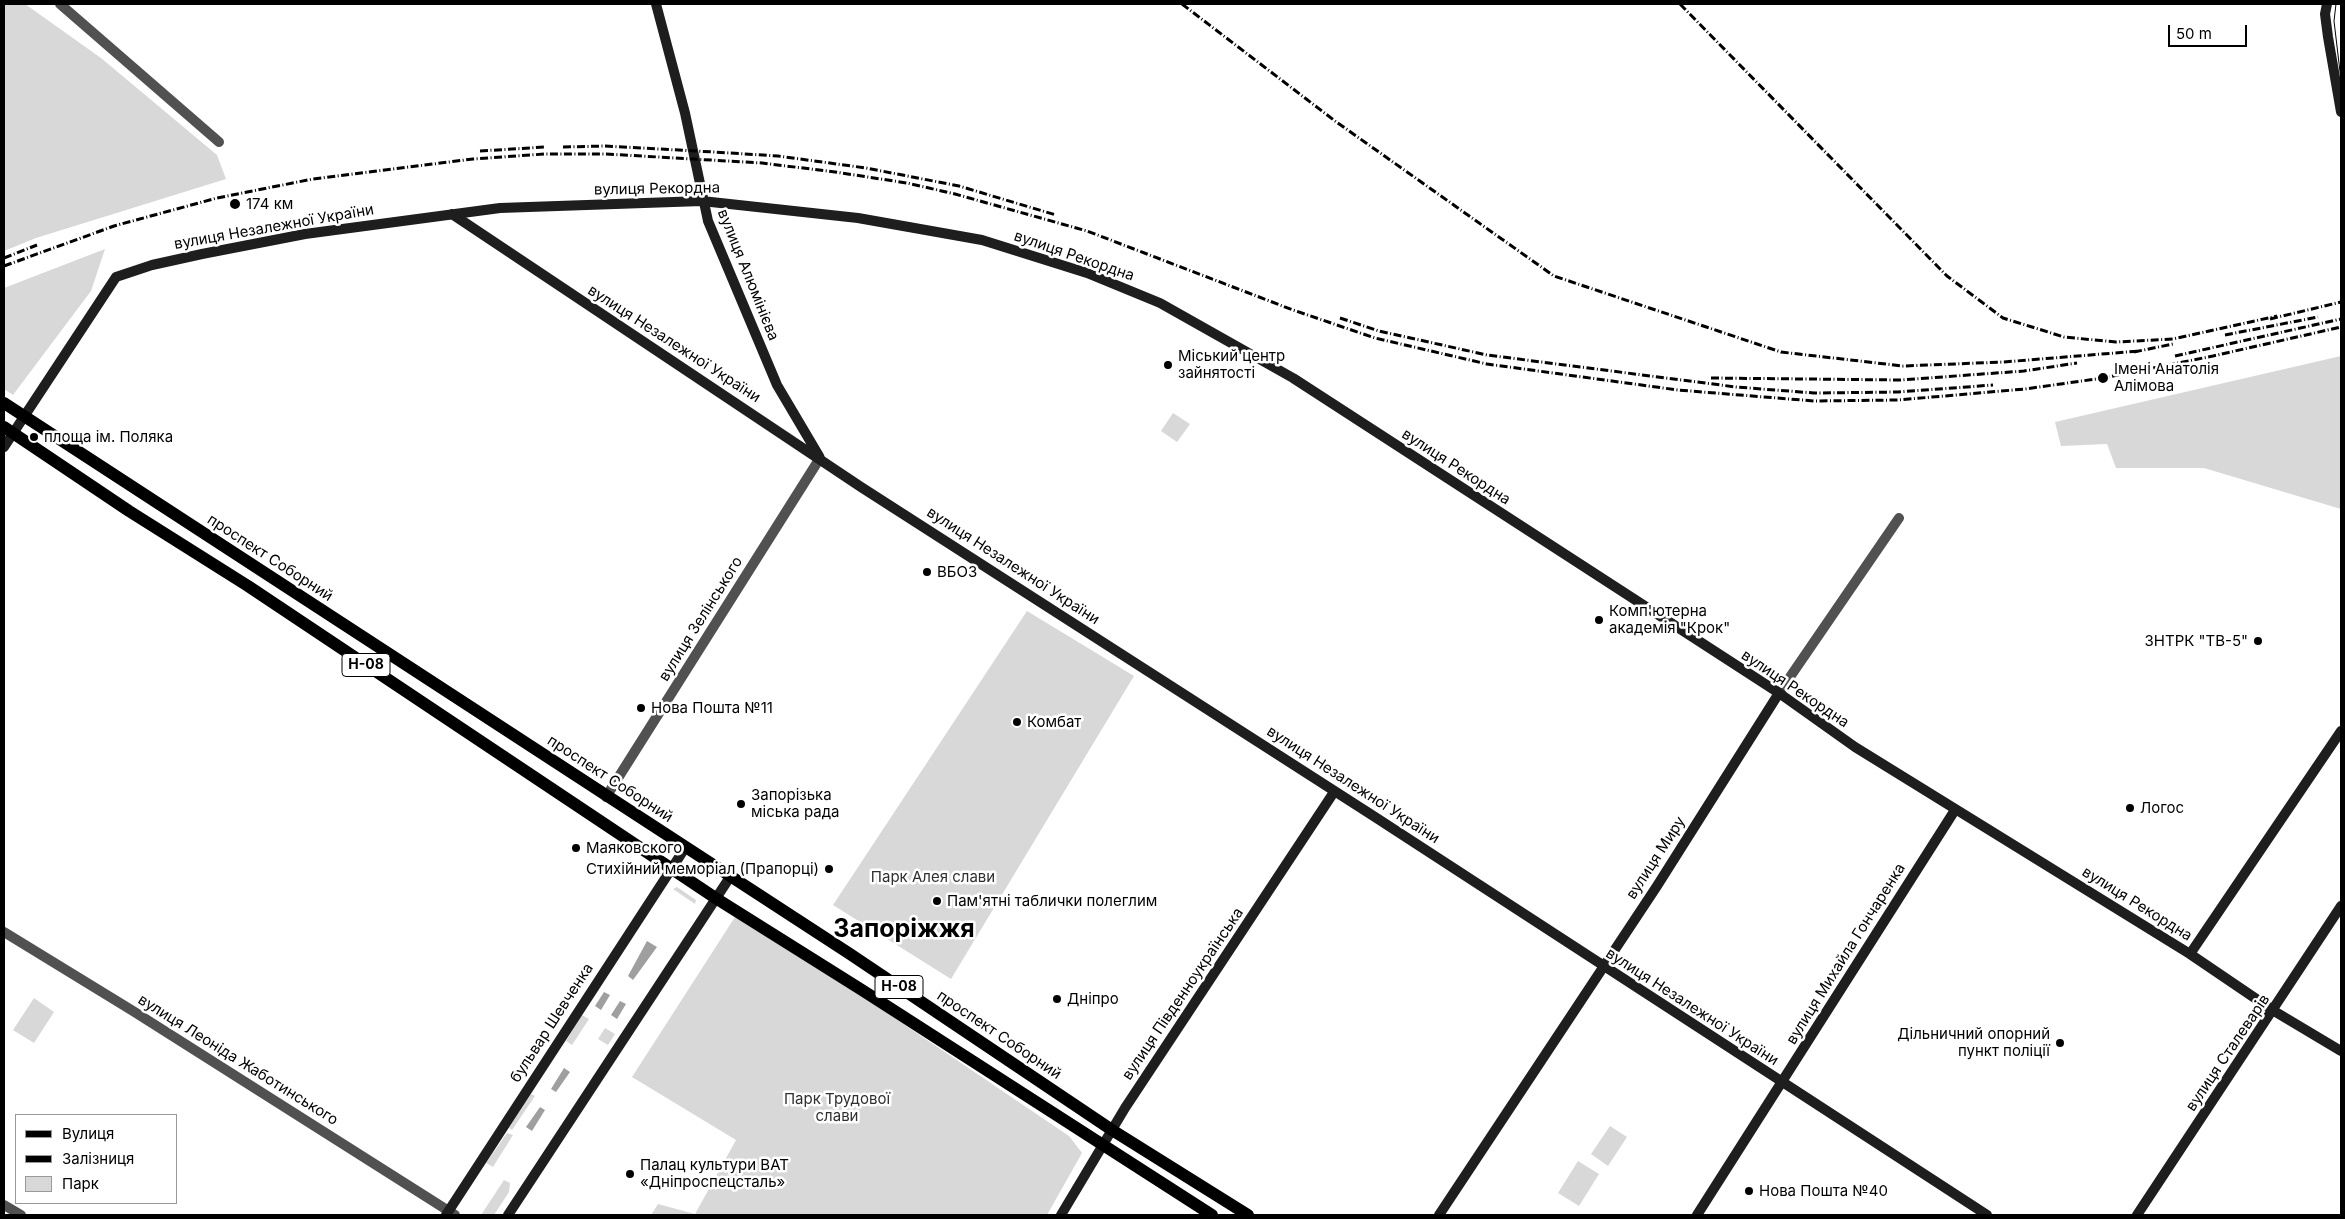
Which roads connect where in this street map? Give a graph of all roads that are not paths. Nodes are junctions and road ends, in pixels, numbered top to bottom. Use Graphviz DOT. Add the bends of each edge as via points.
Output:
graph roads {
  1 [pos="60,4"];
  2 [pos="656,4"];
  3 [pos="2327,4"];
  4 [pos="2341,112"];
  5 [pos="219,142"];
  6 [pos="702,201"];
  7 [pos="452,214"];
  8 [pos="4,403"];
  9 [pos="24,417"];
  10 [pos="8,430"];
  11 [pos="4,447"];
  12 [pos="820,458"];
  13 [pos="1899,518"];
  14 [pos="1779,693"];
  15 [pos="2341,731"];
  16 [pos="1334,792"];
  17 [pos="606,797"];
  18 [pos="1955,810"];
  19 [pos="685,848"];
  20 [pos="672,868"];
  21 [pos="730,877"];
  22 [pos="717,899"];
  23 [pos="2341,906"];
  24 [pos="4,932"];
  25 [pos="2190,954"];
  26 [pos="1603,966"];
  27 [pos="2274,1011"];
  28 [pos="2341,1051"];
  29 [pos="1782,1084"];
  30 [pos="1112,1130"];
  31 [pos="1103,1145"];
  32 [pos="4,1204"];
  33 [pos="450,1214"];
  34 [pos="21,1215"];
  35 [pos="508,1215"];
  36 [pos="1061,1215"];
  37 [pos="1212,1215"];
  38 [pos="1248,1215"];
  39 [pos="1440,1215"];
  40 [pos="1698,1215"];
  41 [pos="1988,1215"];
  42 [pos="2137,1215"];
  1 -- 5 [label="street"];
  2 -- 6 [label="street, вулиця Алюмінієва" via="685,113"];
  3 -- 4 [label="street" via="2325,14"];
  6 -- 7 [label="street, вулиця Рекордна" via="500,208"];
  6 -- 12 [label="street, вулиця Алюмінієва" via="777,385"];
  6 -- 14 [label="street, вулиця Рекордна" via="858,218 982,240 1087,273 1160,303 1293,378"];
  7 -- 9 [label="street, вулиця Незалежної України" via="296,236 152,265 116,278"];
  7 -- 12 [label="street, вулиця Незалежної України"];
  8 -- 9 [label="main road, проспект Соборний / Н-08"];
  9 -- 10 [label="street, вулиця Незалежної України"];
  9 -- 17 [label="main road, проспект Соборний / Н-08"];
  10 -- 11 [label="street, вулиця Незалежної України"];
  10 -- 20 [label="main road, Н-08"];
  12 -- 16 [label="street, вулиця Незалежної України"];
  12 -- 17 [label="street, вулиця Зелінського"];
  13 -- 14 [label="street, вулиця Миру"];
  14 -- 18 [label="street, вулиця Рекордна" via="1854,747"];
  14 -- 26 [label="street, вулиця Миру"];
  15 -- 25 [label="street"];
  16 -- 26 [label="street, вулиця Незалежної України"];
  16 -- 30 [label="street, вулиця Південноукраїнська"];
  17 -- 19 [label="main road, проспект Соборний / Н-08"];
  18 -- 25 [label="street, вулиця Рекордна"];
  18 -- 29 [label="street, вулиця Михайла Гончаренка"];
  19 -- 20 [label="street, бульвар Шевченка"];
  19 -- 21 [label="main road, проспект Соборний / Н-08"];
  20 -- 22 [label="main road, Н-08"];
  20 -- 33 [label="street, бульвар Шевченка"];
  21 -- 22 [label="street"];
  21 -- 30 [label="main road, проспект Соборний / Н-08"];
  22 -- 31 [label="main road, Н-08"];
  22 -- 35 [label="street"];
  23 -- 27 [label="street, вулиця Сталеварів"];
  24 -- 33 [label="street, вулиця Леоніда Жаботинського"];
  25 -- 27 [label="street, вулиця Рекордна"];
  26 -- 29 [label="street, вулиця Незалежної України"];
  26 -- 39 [label="street, вулиця Миру"];
  27 -- 28 [label="street, вулиця Рекордна"];
  27 -- 42 [label="street, вулиця Сталеварів"];
  29 -- 40 [label="street, вулиця Михайла Гончаренка"];
  29 -- 41 [label="street, вулиця Незалежної України"];
  30 -- 31 [label="street, вулиця Південноукраїнська"];
  30 -- 38 [label="main road, проспект Соборний / Н-08"];
  31 -- 36 [label="street, вулиця Південноукраїнська"];
  31 -- 37 [label="main road, Н-08"];
  32 -- 34 [label="street"];
}
